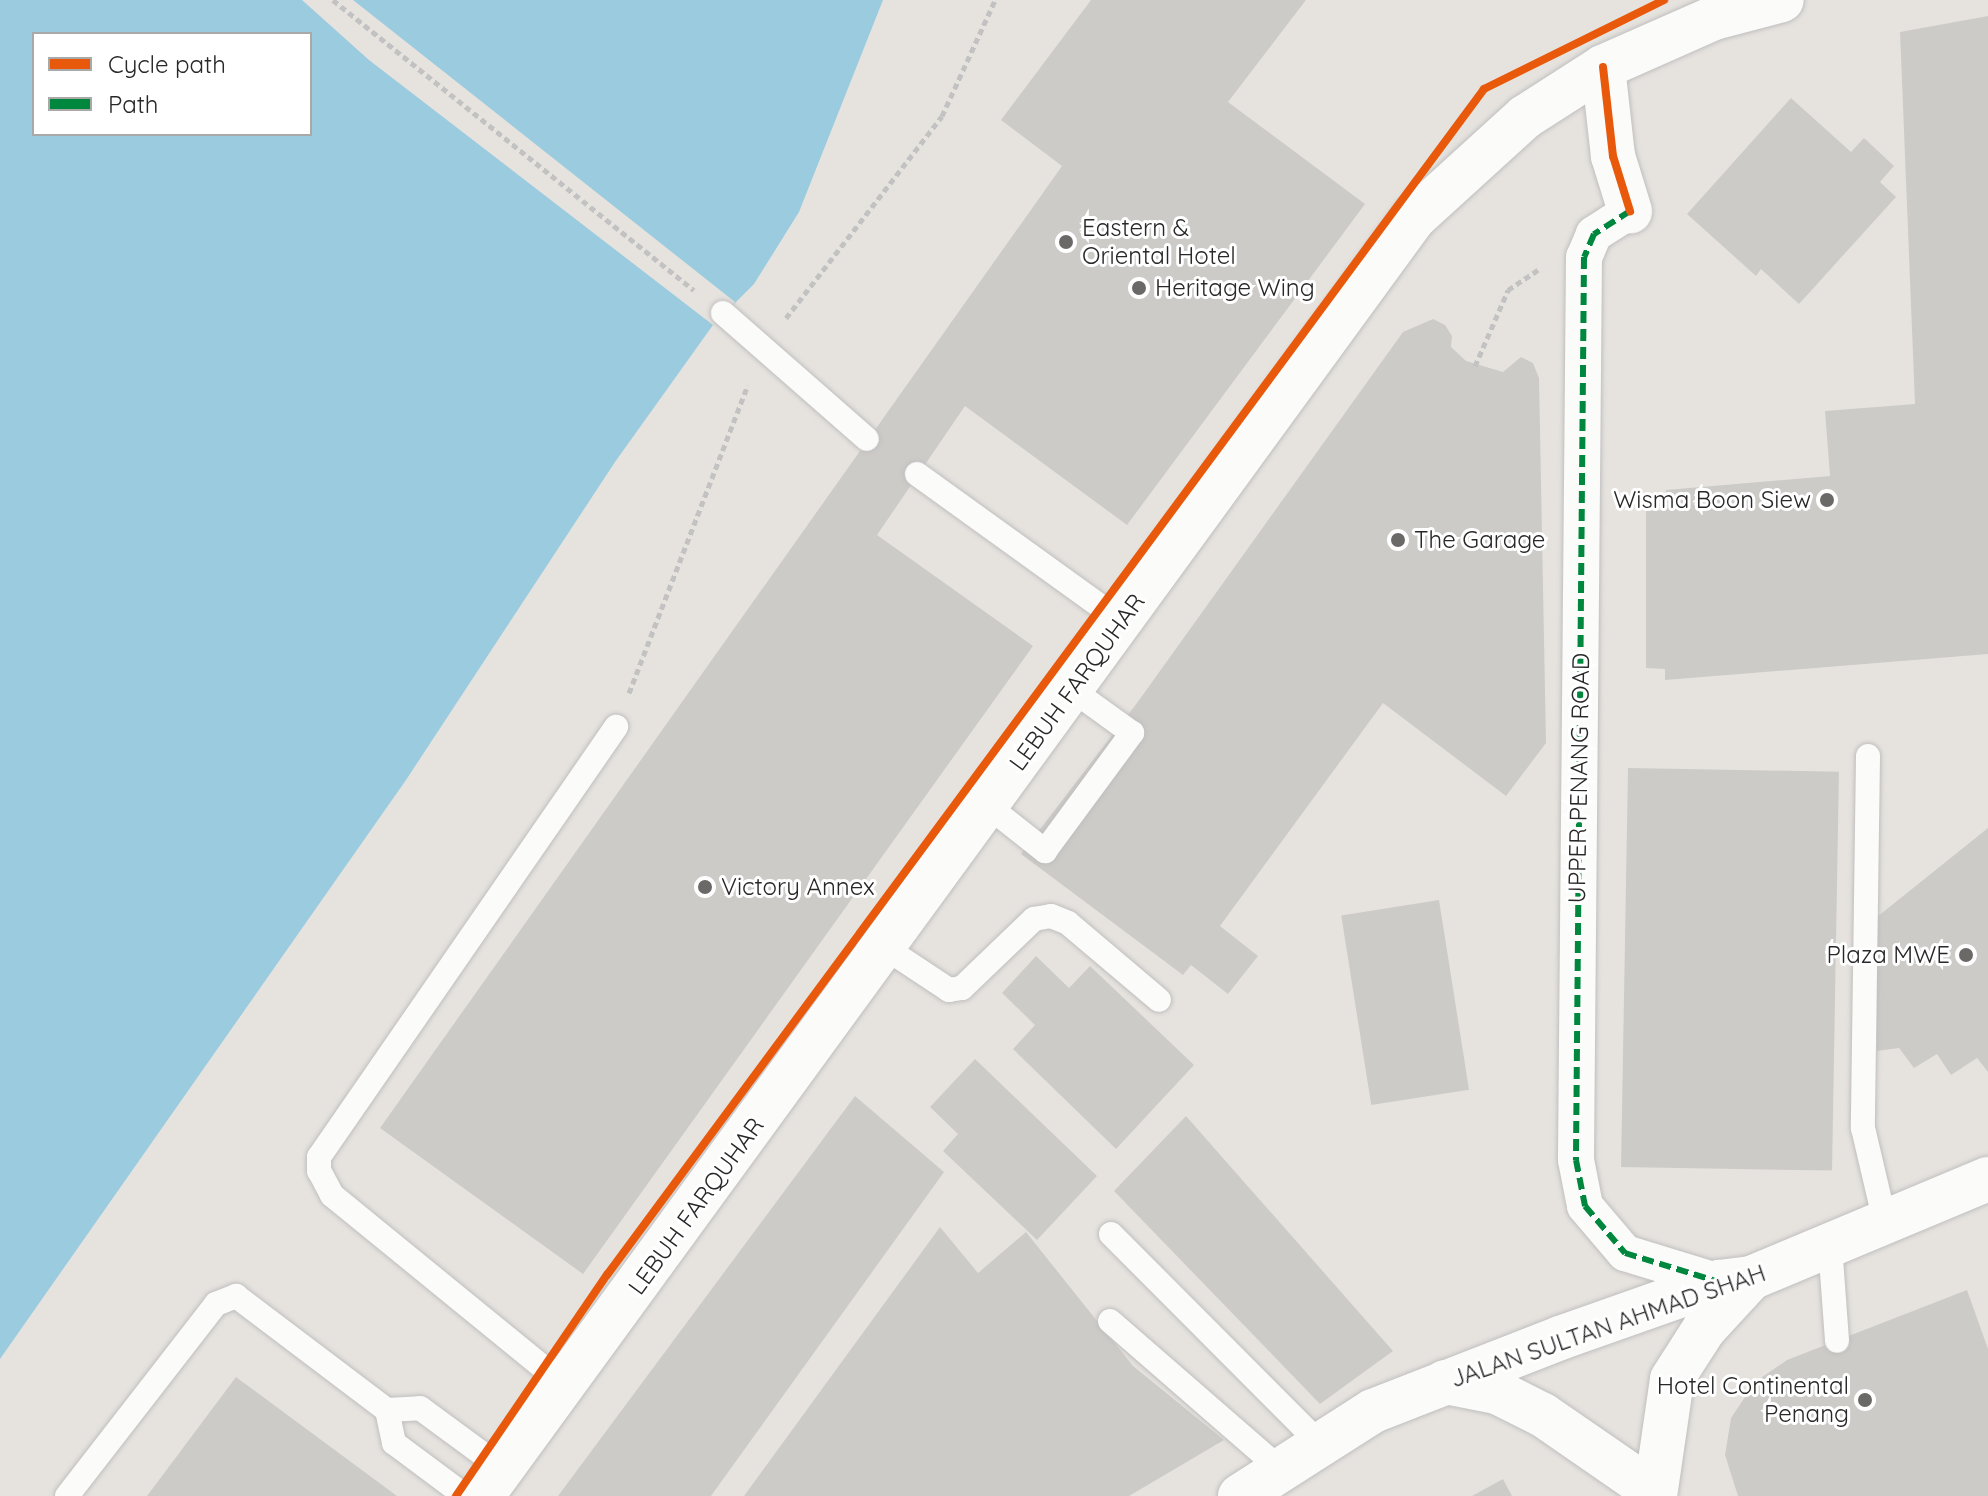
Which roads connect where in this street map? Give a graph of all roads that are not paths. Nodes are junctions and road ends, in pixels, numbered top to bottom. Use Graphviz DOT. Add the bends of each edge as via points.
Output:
graph roads {
  1 [pos="1782,0"];
  2 [pos="1603,67"];
  3 [pos="1612,222"];
  4 [pos="723,313"];
  5 [pos="867,439"];
  6 [pos="917,474"];
  7 [pos="1121,621"];
  8 [pos="1071,689"];
  9 [pos="616,727"];
  10 [pos="1868,756"];
  11 [pos="988,806"];
  12 [pos="884,947"];
  13 [pos="1159,1000"];
  14 [pos="1988,1179"];
  15 [pos="1885,1222"];
  16 [pos="1111,1234"];
  17 [pos="1830,1245"];
  18 [pos="1735,1280"];
  19 [pos="1110,1321"];
  20 [pos="1837,1341"];
  21 [pos="1445,1382"];
  22 [pos="566,1386"];
  23 [pos="387,1410"];
  24 [pos="1319,1443"];
  25 [pos="1279,1468"];
  26 [pos="492,1483"];
  27 [pos="1654,1493"];
  28 [pos="67,1496"];
  29 [pos="465,1496"];
  30 [pos="1240,1496"];
  1 -- 2 [label="main road, LEBUH FARQUHAR" via="1714,18"];
  2 -- 3 [label="main road" via="1613,156"];
  2 -- 7 [label="main road, LEBUH FARQUHAR" via="1525,117 1469,162 1414,218"];
  3 -- 18 [label="street, UPPER PENANG ROAD" via="1584,257 1576,1160 1585,1206 1625,1253"];
  4 -- 5 [label="lane"];
  6 -- 7 [label="lane"];
  7 -- 8 [label="main road, LEBUH FARQUHAR"];
  8 -- 11 [label="main road, LEBUH FARQUHAR"];
  8 -- 11 [label="lane" via="1132,733 1045,851"];
  9 -- 22 [label="lane" via="319,1157 319,1171 332,1195"];
  10 -- 15 [label="lane" via="1863,1128"];
  11 -- 12 [label="main road, LEBUH FARQUHAR"];
  12 -- 13 [label="lane" via="949,990 962,988 1034,919 1051,916 1068,923"];
  12 -- 22 [label="main road, LEBUH FARQUHAR"];
  14 -- 15 [label="main road, JALAN SULTAN AHMAD SHAH"];
  15 -- 17 [label="main road, JALAN SULTAN AHMAD SHAH"];
  16 -- 24 [label="lane"];
  17 -- 18 [label="main road, JALAN SULTAN AHMAD SHAH"];
  17 -- 20 [label="lane"];
  18 -- 21 [label="main road, JALAN SULTAN AHMAD SHAH"];
  18 -- 27 [label="main road" via="1672,1379"];
  19 -- 25 [label="lane"];
  21 -- 24 [label="main road, JALAN SULTAN AHMAD SHAH" via="1373,1411"];
  21 -- 27 [label="main road" via="1497,1392 1543,1415"];
  22 -- 26 [label="main road, LEBUH FARQUHAR"];
  23 -- 26 [label="lane" via="420,1408"];
  23 -- 28 [label="lane" via="247,1300 225,1297"];
  23 -- 29 [label="lane" via="394,1443"];
  24 -- 25 [label="main road, JALAN SULTAN AHMAD SHAH"];
  25 -- 30 [label="main road, JALAN SULTAN AHMAD SHAH"];
}
